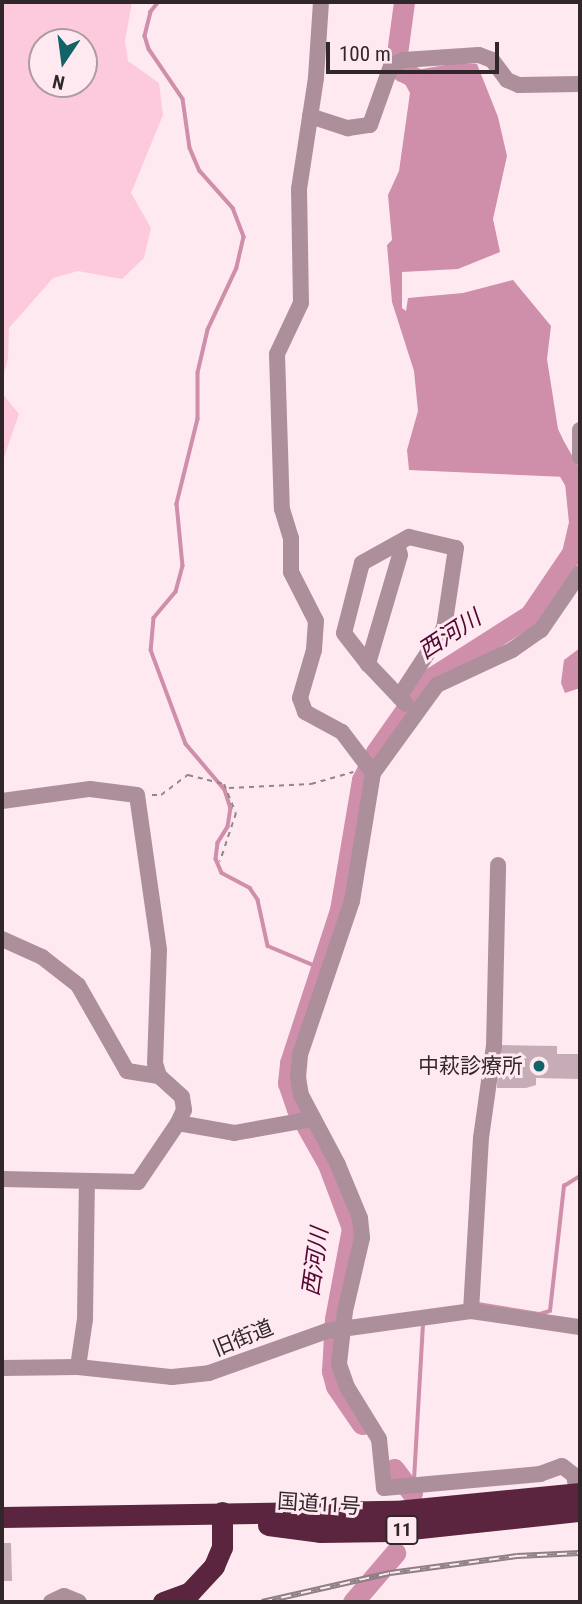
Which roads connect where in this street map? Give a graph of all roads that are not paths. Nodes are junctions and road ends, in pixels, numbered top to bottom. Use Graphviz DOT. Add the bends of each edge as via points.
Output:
graph roads {
  1 [pos="321,2"];
  2 [pos="580,84"];
  3 [pos="310,116"];
  4 [pos="580,430"];
  5 [pos="580,457"];
  6 [pos="397,544"];
  7 [pos="580,573"];
  8 [pos="368,664"];
  9 [pos="407,705"];
  10 [pos="370,770"];
  11 [pos="2,801"];
  12 [pos="498,865"];
  13 [pos="2,939"];
  14 [pos="159,1076"];
  15 [pos="306,1121"];
  16 [pos="178,1124"];
  17 [pos="2,1179"];
  18 [pos="87,1181"];
  19 [pos="472,1306"];
  20 [pos="580,1327"];
  21 [pos="336,1329"];
  22 [pos="78,1367"];
  23 [pos="2,1368"];
  24 [pos="580,1504"];
  25 [pos="2,1517"];
  26 [pos="223,1518"];
  27 [pos="51,1602"];
  28 [pos="79,1602"];
  29 [pos="163,1602"];
  1 -- 3 [label="street"];
  2 -- 3 [label="street" via="520,85 507,80 492,60 479,55 397,63 370,125 348,128"];
  3 -- 10 [label="street" via="299,189 301,303 277,354 282,509 291,538 291,572 316,621 314,650 300,698 305,712 342,732"];
  4 -- 5 [label="street"];
  6 -- 8 [label="street" via="400,555"];
  6 -- 8 [label="street" via="362,563 344,634"];
  6 -- 9 [label="street" via="409,537 456,548 444,628"];
  7 -- 9 [label="street" via="541,630"];
  8 -- 9 [label="street"];
  9 -- 10 [label="street"];
  10 -- 15 [label="street" via="352,901 300,1055"];
  11 -- 14 [label="street" via="90,789 137,795 159,950 153,1037"];
  12 -- 19 [label="street" via="494,1046 481,1138"];
  13 -- 14 [label="street" via="42,957 78,985 127,1071"];
  14 -- 16 [label="street" via="183,1097"];
  15 -- 16 [label="street" via="234,1133"];
  15 -- 21 [label="street" via="338,1165 360,1218 362,1238"];
  16 -- 18 [label="street" via="138,1182"];
  17 -- 18 [label="street"];
  18 -- 22 [label="street" via="85,1320"];
  19 -- 20 [label="street, 旧街道"];
  19 -- 21 [label="street, 旧街道" via="423,1320"];
  21 -- 22 [label="street, 旧街道" via="209,1373 172,1377"];
  21 -- 24 [label="street" via="339,1364 347,1387 379,1439 384,1488 540,1474 562,1466 574,1475"];
  22 -- 23 [label="street, 旧街道"];
  24 -- 26 [label="highway, 国道11号 / 11" via="393,1531"];
  25 -- 26 [label="highway, 国道11号 / 11"];
  26 -- 29 [label="highway" via="222,1547 203,1581"];
  27 -- 28 [label="street" via="64,1596"];
}
